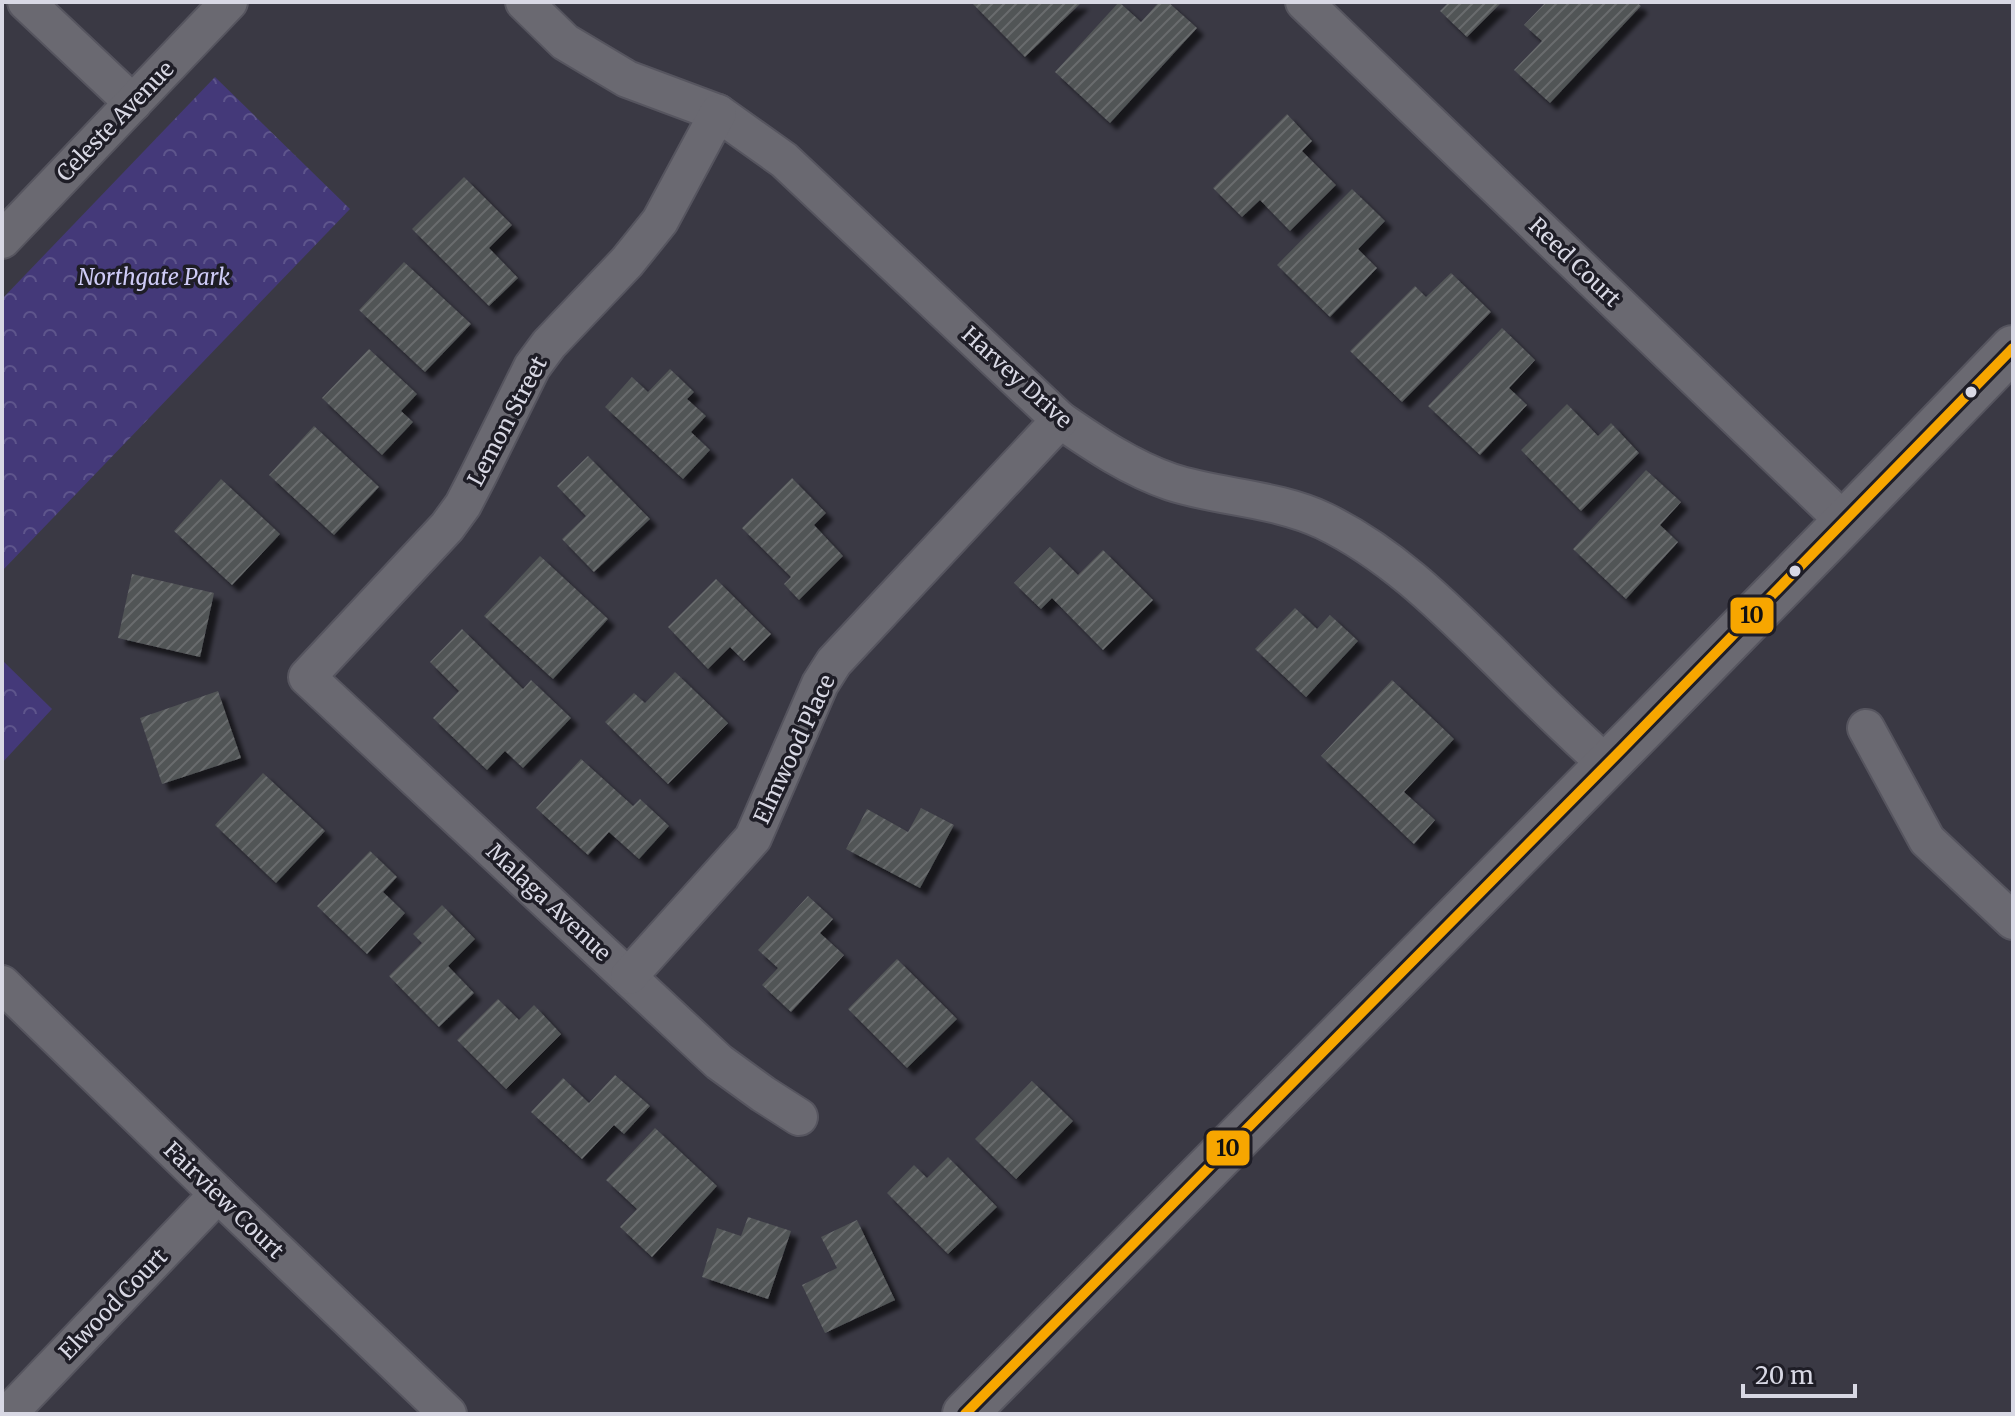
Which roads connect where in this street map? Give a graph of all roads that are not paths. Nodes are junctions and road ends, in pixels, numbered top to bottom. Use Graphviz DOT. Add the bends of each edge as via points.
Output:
graph roads {
  1 [pos="26,2"];
  2 [pos="229,2"];
  3 [pos="524,2"];
  4 [pos="1304,2"];
  5 [pos="133,103"];
  6 [pos="718,113"];
  7 [pos="2,240"];
  8 [pos="2013,348"];
  9 [pos="1060,420"];
  10 [pos="1845,522"];
  11 [pos="307,677"];
  12 [pos="1866,728"];
  13 [pos="1607,765"];
  14 [pos="2013,921"];
  15 [pos="629,976"];
  16 [pos="2,984"];
  17 [pos="799,1117"];
  18 [pos="218,1194"];
  19 [pos="971,1412"];
  20 [pos="8,1414"];
  21 [pos="448,1414"];
  1 -- 5 [label="street"];
  2 -- 5 [label="street, Celeste Avenue"];
  3 -- 6 [label="street, Harvey Drive" via="565,42 627,79"];
  4 -- 10 [label="street, Reed Court"];
  5 -- 7 [label="street, Celeste Avenue"];
  6 -- 9 [label="street, Harvey Drive" via="784,160"];
  6 -- 11 [label="street, Lemon Street" via="660,221 532,367 447,527"];
  8 -- 10 [label="main road"];
  9 -- 13 [label="street, Harvey Drive" via="1141,470 1305,512 1362,541 1432,595"];
  9 -- 15 [label="street, Elmwood Place" via="834,662 753,838"];
  10 -- 13 [label="main road"];
  11 -- 15 [label="street, Malaga Avenue"];
  12 -- 14 [label="street" via="1927,840"];
  13 -- 19 [label="main road"];
  15 -- 17 [label="street, Malaga Avenue" via="719,1062"];
  16 -- 18 [label="street, Fairview Court"];
  18 -- 20 [label="street, Elwood Court"];
  18 -- 21 [label="street, Fairview Court"];
}
